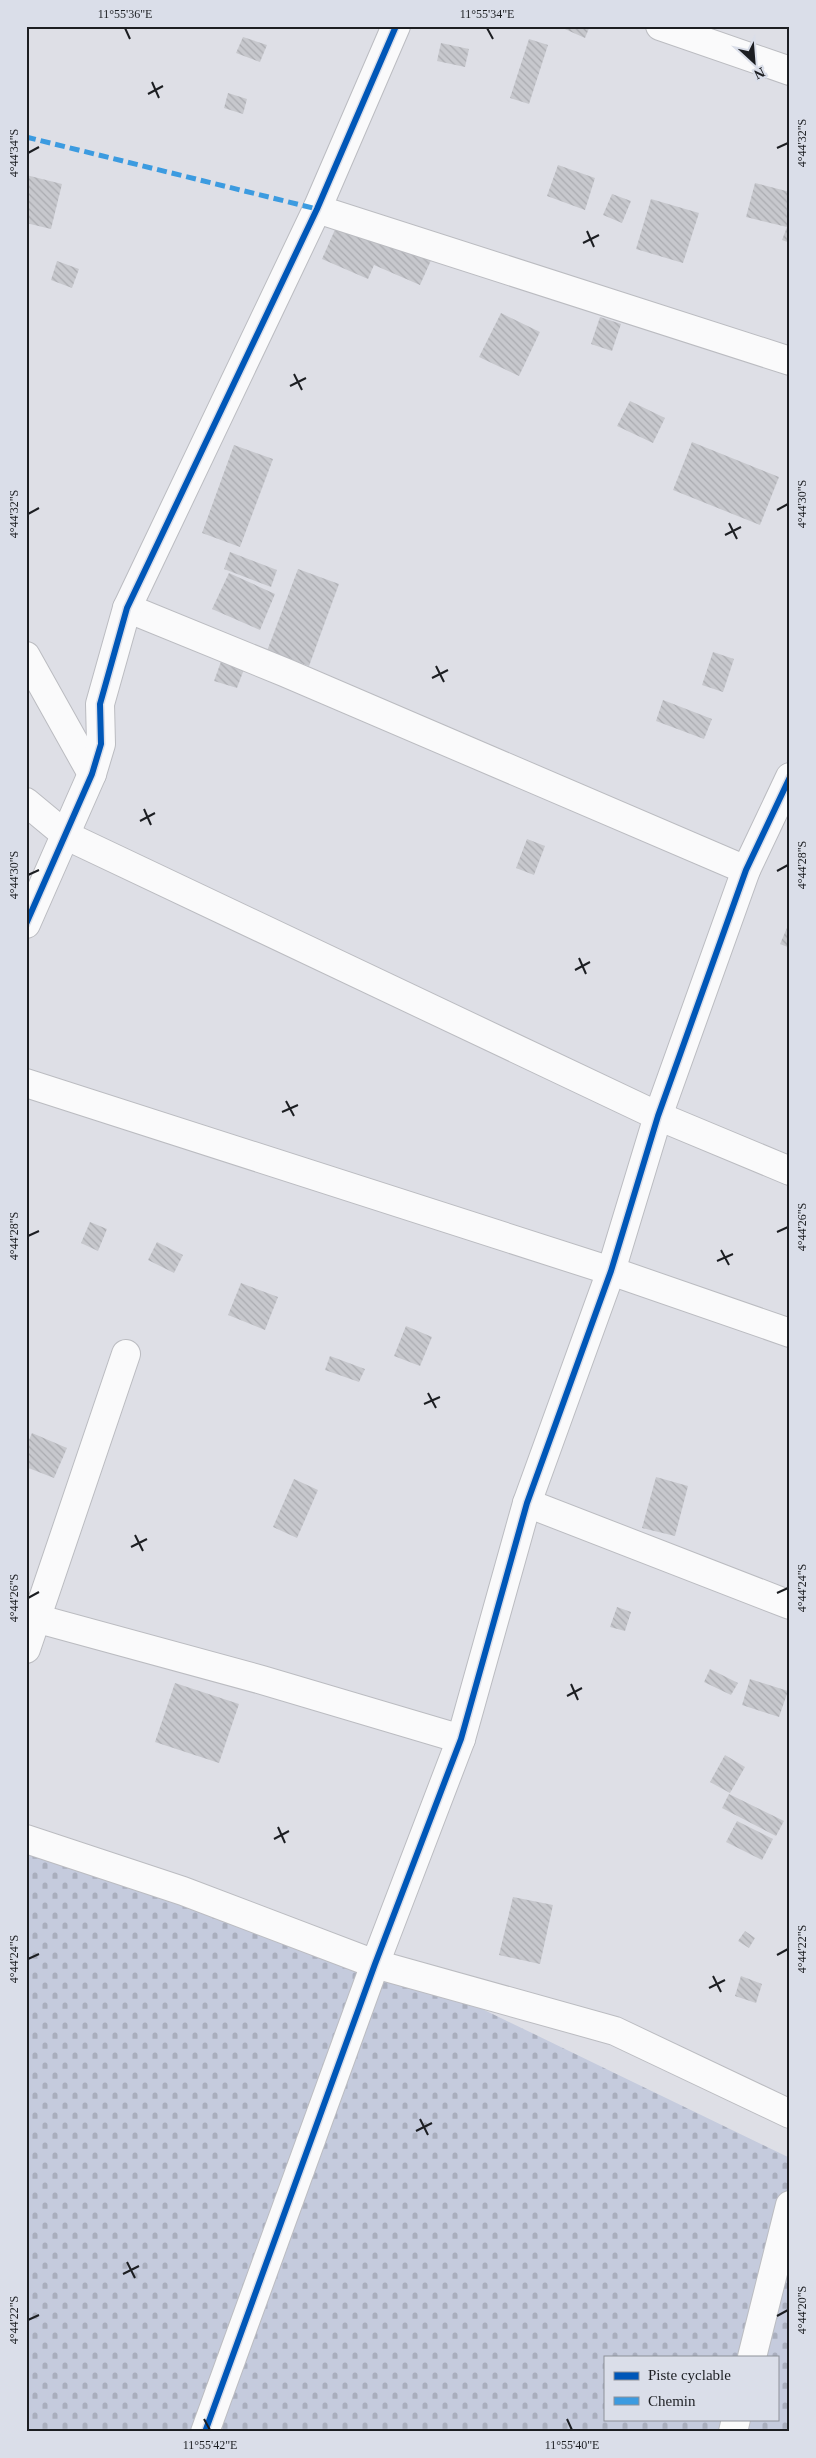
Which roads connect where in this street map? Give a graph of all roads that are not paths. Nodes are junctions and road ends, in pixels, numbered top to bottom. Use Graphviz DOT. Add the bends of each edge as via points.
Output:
graph roads {
  1 [pos="396,26"];
  2 [pos="660,26"];
  3 [pos="790,71"];
  4 [pos="317,209"];
  5 [pos="790,362"];
  6 [pos="128,608"];
  7 [pos="26,656"];
  8 [pos="92,774"];
  9 [pos="790,777"];
  10 [pos="26,802"];
  11 [pos="67,836"];
  12 [pos="746,870"];
  13 [pos="26,924"];
  14 [pos="26,1083"];
  15 [pos="658,1116"];
  16 [pos="790,1171"];
  17 [pos="611,1271"];
  18 [pos="790,1333"];
  19 [pos="126,1354"];
  20 [pos="527,1504"];
  21 [pos="790,1605"];
  22 [pos="36,1618"];
  23 [pos="26,1649"];
  24 [pos="461,1739"];
  25 [pos="26,1839"];
  26 [pos="376,1964"];
  27 [pos="790,2114"];
  28 [pos="790,2205"];
  29 [pos="752,2356"];
  30 [pos="205,2432"];
  1 -- 4 [label="street"];
  2 -- 3 [label="street"];
  4 -- 5 [label="street"];
  4 -- 6 [label="street"];
  6 -- 8 [label="street" via="100,704 100,744"];
  6 -- 12 [label="street"];
  7 -- 8 [label="street"];
  8 -- 11 [label="street"];
  9 -- 12 [label="street"];
  10 -- 11 [label="street"];
  11 -- 13 [label="street"];
  11 -- 15 [label="street"];
  12 -- 15 [label="street"];
  14 -- 17 [label="street"];
  15 -- 16 [label="street"];
  15 -- 17 [label="street"];
  17 -- 18 [label="street"];
  17 -- 20 [label="street"];
  19 -- 22 [label="street"];
  20 -- 21 [label="street"];
  20 -- 24 [label="street"];
  22 -- 23 [label="street"];
  22 -- 24 [label="street"];
  24 -- 26 [label="street"];
  25 -- 26 [label="street" via="183,1891"];
  26 -- 27 [label="street" via="615,2031"];
  26 -- 30 [label="street"];
  28 -- 29 [label="street"];
}
